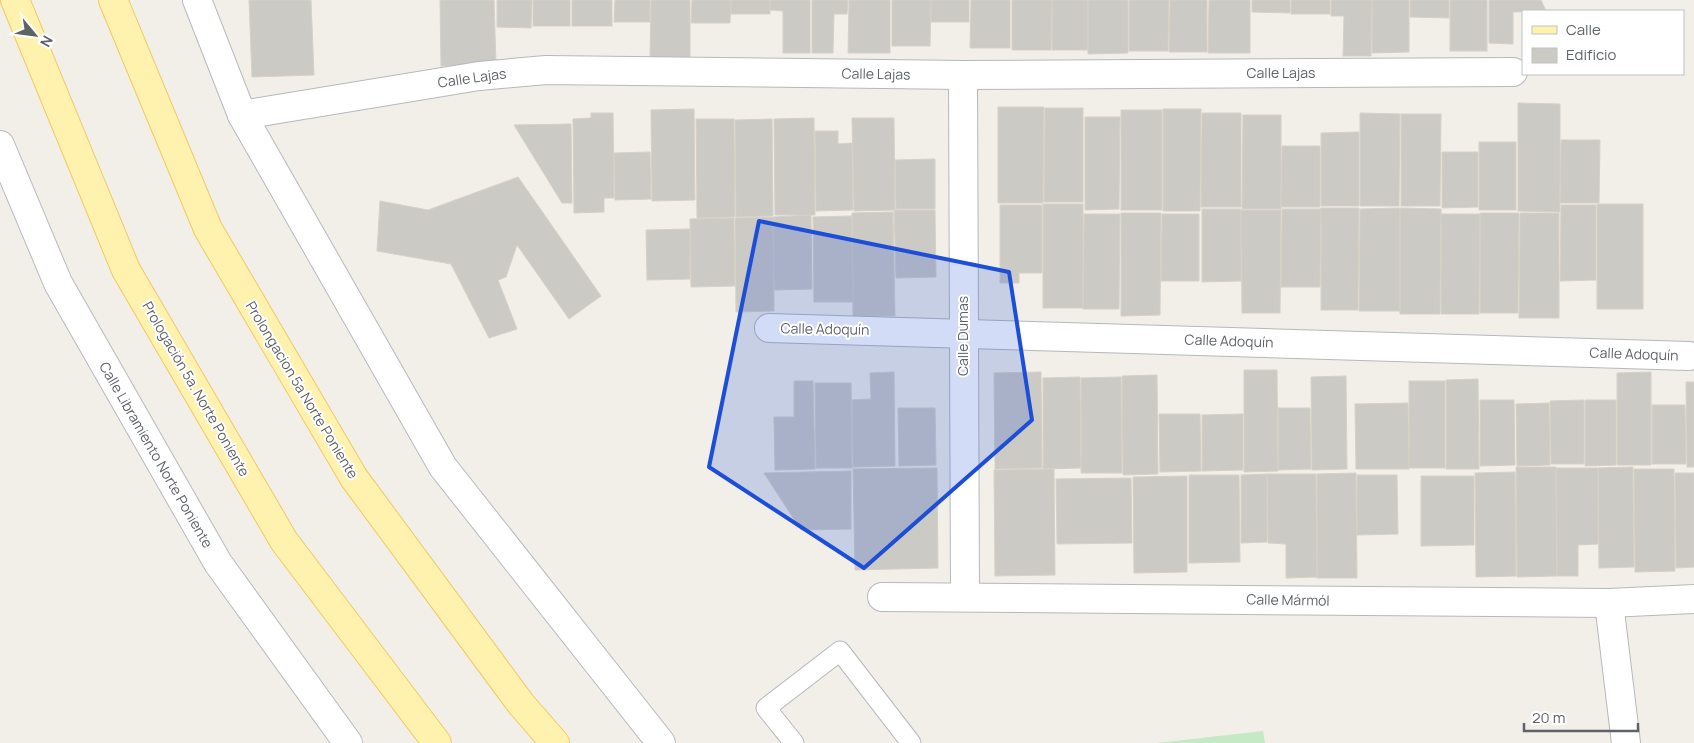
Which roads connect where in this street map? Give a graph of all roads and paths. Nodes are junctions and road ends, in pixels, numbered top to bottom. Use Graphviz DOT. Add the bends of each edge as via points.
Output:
graph roads {
  1 [pos="15,0"];
  2 [pos="112,0"];
  3 [pos="197,0"];
  4 [pos="1513,72"];
  5 [pos="962,75"];
  6 [pos="242,115"];
  7 [pos="0,145"];
  8 [pos="769,328"];
  9 [pos="963,332"];
  10 [pos="1690,356"];
  11 [pos="882,597"];
  12 [pos="965,597"];
  13 [pos="1694,599"];
  14 [pos="1609,603"];
  15 [pos="348,743"];
  16 [pos="438,743"];
  17 [pos="555,743"];
  18 [pos="661,743"];
  19 [pos="794,743"];
  20 [pos="911,743"];
  21 [pos="1626,743"];
  1 -- 16 [label="main road, Prologación 5a. Norte Poniente" via="126,270 284,541"];
  2 -- 17 [label="main road, Prolongacion 5a Norte Poniente" via="208,229 354,478 521,704"];
  3 -- 6 [label="street"];
  4 -- 5 [label="street, Calle Lajas"];
  5 -- 6 [label="street, Calle Lajas" via="546,70 479,76"];
  5 -- 9 [label="street, Calle Dumas"];
  6 -- 18 [label="street" via="443,467"];
  7 -- 15 [label="street, Calle Libramiento Norte Poniente" via="58,283 218,563"];
  8 -- 9 [label="street, Calle Adoquín"];
  9 -- 10 [label="street, Calle Adoquín"];
  9 -- 12 [label="street, Calle Dumas"];
  11 -- 12 [label="street, Calle Mármól"];
  12 -- 14 [label="street, Calle Mármól"];
  13 -- 14 [label="street, Calle Mármól"];
  14 -- 21 [label="street"];
  19 -- 20 [label="lane" via="766,708 840,651"];
}
